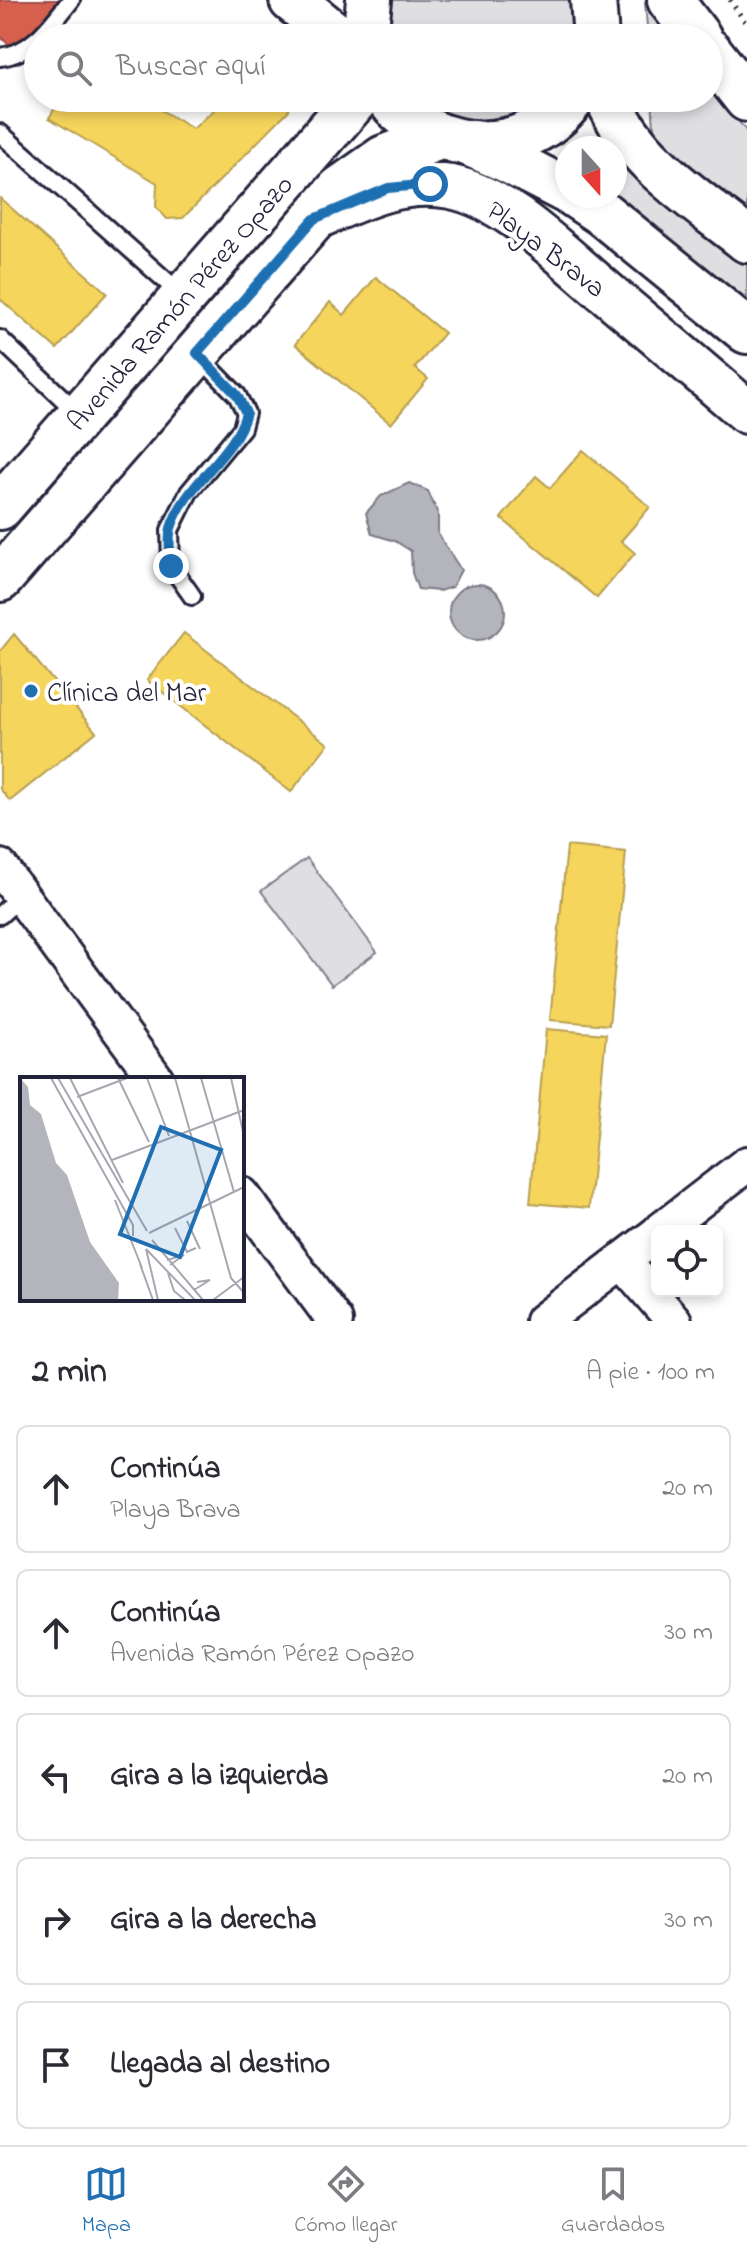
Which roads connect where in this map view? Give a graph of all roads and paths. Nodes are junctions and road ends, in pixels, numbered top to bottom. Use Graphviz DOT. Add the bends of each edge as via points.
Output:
graph roads {
  1 [pos="71,0"];
  2 [pos="292,0"];
  3 [pos="369,0"];
  4 [pos="670,0"];
  5 [pos="730,0"];
  6 [pos="52,24"];
  7 [pos="322,24"];
  8 [pos="366,24"];
  9 [pos="688,24"];
  10 [pos="747,25"];
  11 [pos="24,50"];
  12 [pos="0,57"];
  13 [pos="723,69"];
  14 [pos="747,99"];
  15 [pos="345,112"];
  16 [pos="401,112"];
  17 [pos="560,112"];
  18 [pos="615,112"];
  19 [pos="0,133"];
  20 [pos="454,140"];
  21 [pos="555,185"];
  22 [pos="594,208"];
  23 [pos="314,219"];
  24 [pos="747,240"];
  25 [pos="665,264"];
  26 [pos="184,297"];
  27 [pos="747,331"];
  28 [pos="0,339"];
  29 [pos="197,353"];
  30 [pos="747,360"];
  31 [pos="747,412"];
  32 [pos="80,415"];
  33 [pos="0,507"];
  34 [pos="0,579"];
  35 [pos="192,596"];
  36 [pos="0,867"];
  37 [pos="11,906"];
  38 [pos="154,1077"];
  39 [pos="747,1164"];
  40 [pos="244,1198"];
  41 [pos="668,1225"];
  42 [pos="651,1238"];
  43 [pos="622,1261"];
  44 [pos="335,1321"];
  45 [pos="543,1321"];
  46 [pos="674,1321"];
  1 -- 6 [label="lane"];
  2 -- 7 [label="main road"];
  3 -- 8 [label="main road"];
  4 -- 9 [label="main road"];
  5 -- 10 [label="path"];
  11 -- 12 [label="lane"];
  13 -- 14 [label="main road"];
  15 -- 26 [label="main road, Avenida Ramón Pérez Opazo"];
  16 -- 20 [label="main road"];
  17 -- 20 [label="main road, Avenida Ramón Pérez Opazo" via="505,142"];
  18 -- 24 [label="main road" via="643,155"];
  19 -- 26 [label="lane"];
  20 -- 21 [label="main road"];
  20 -- 23 [label="main road, Avenida Ramón Pérez Opazo" via="411,146 361,172"];
  22 -- 25 [label="main road"];
  23 -- 29 [label="main road, Avenida Ramón Pérez Opazo"];
  23 -- 31 [label="street, Playa Brava" via="388,188 430,184 474,194 538,236"];
  25 -- 27 [label="main road"];
  25 -- 30 [label="main road"];
  26 -- 32 [label="main road, Avenida Ramón Pérez Opazo"];
  28 -- 32 [label="lane"];
  29 -- 34 [label="main road, Avenida Ramón Pérez Opazo"];
  29 -- 35 [label="lane" via="237,395 246,413 242,428 189,492 170,530 171,566"];
  32 -- 33 [label="main road, Avenida Ramón Pérez Opazo"];
  36 -- 37 [label="street"];
  37 -- 38 [label="street"];
  39 -- 41 [label="street"];
  40 -- 44 [label="street"];
  42 -- 43 [label="street"];
  43 -- 45 [label="street"];
  43 -- 46 [label="street"];
}
